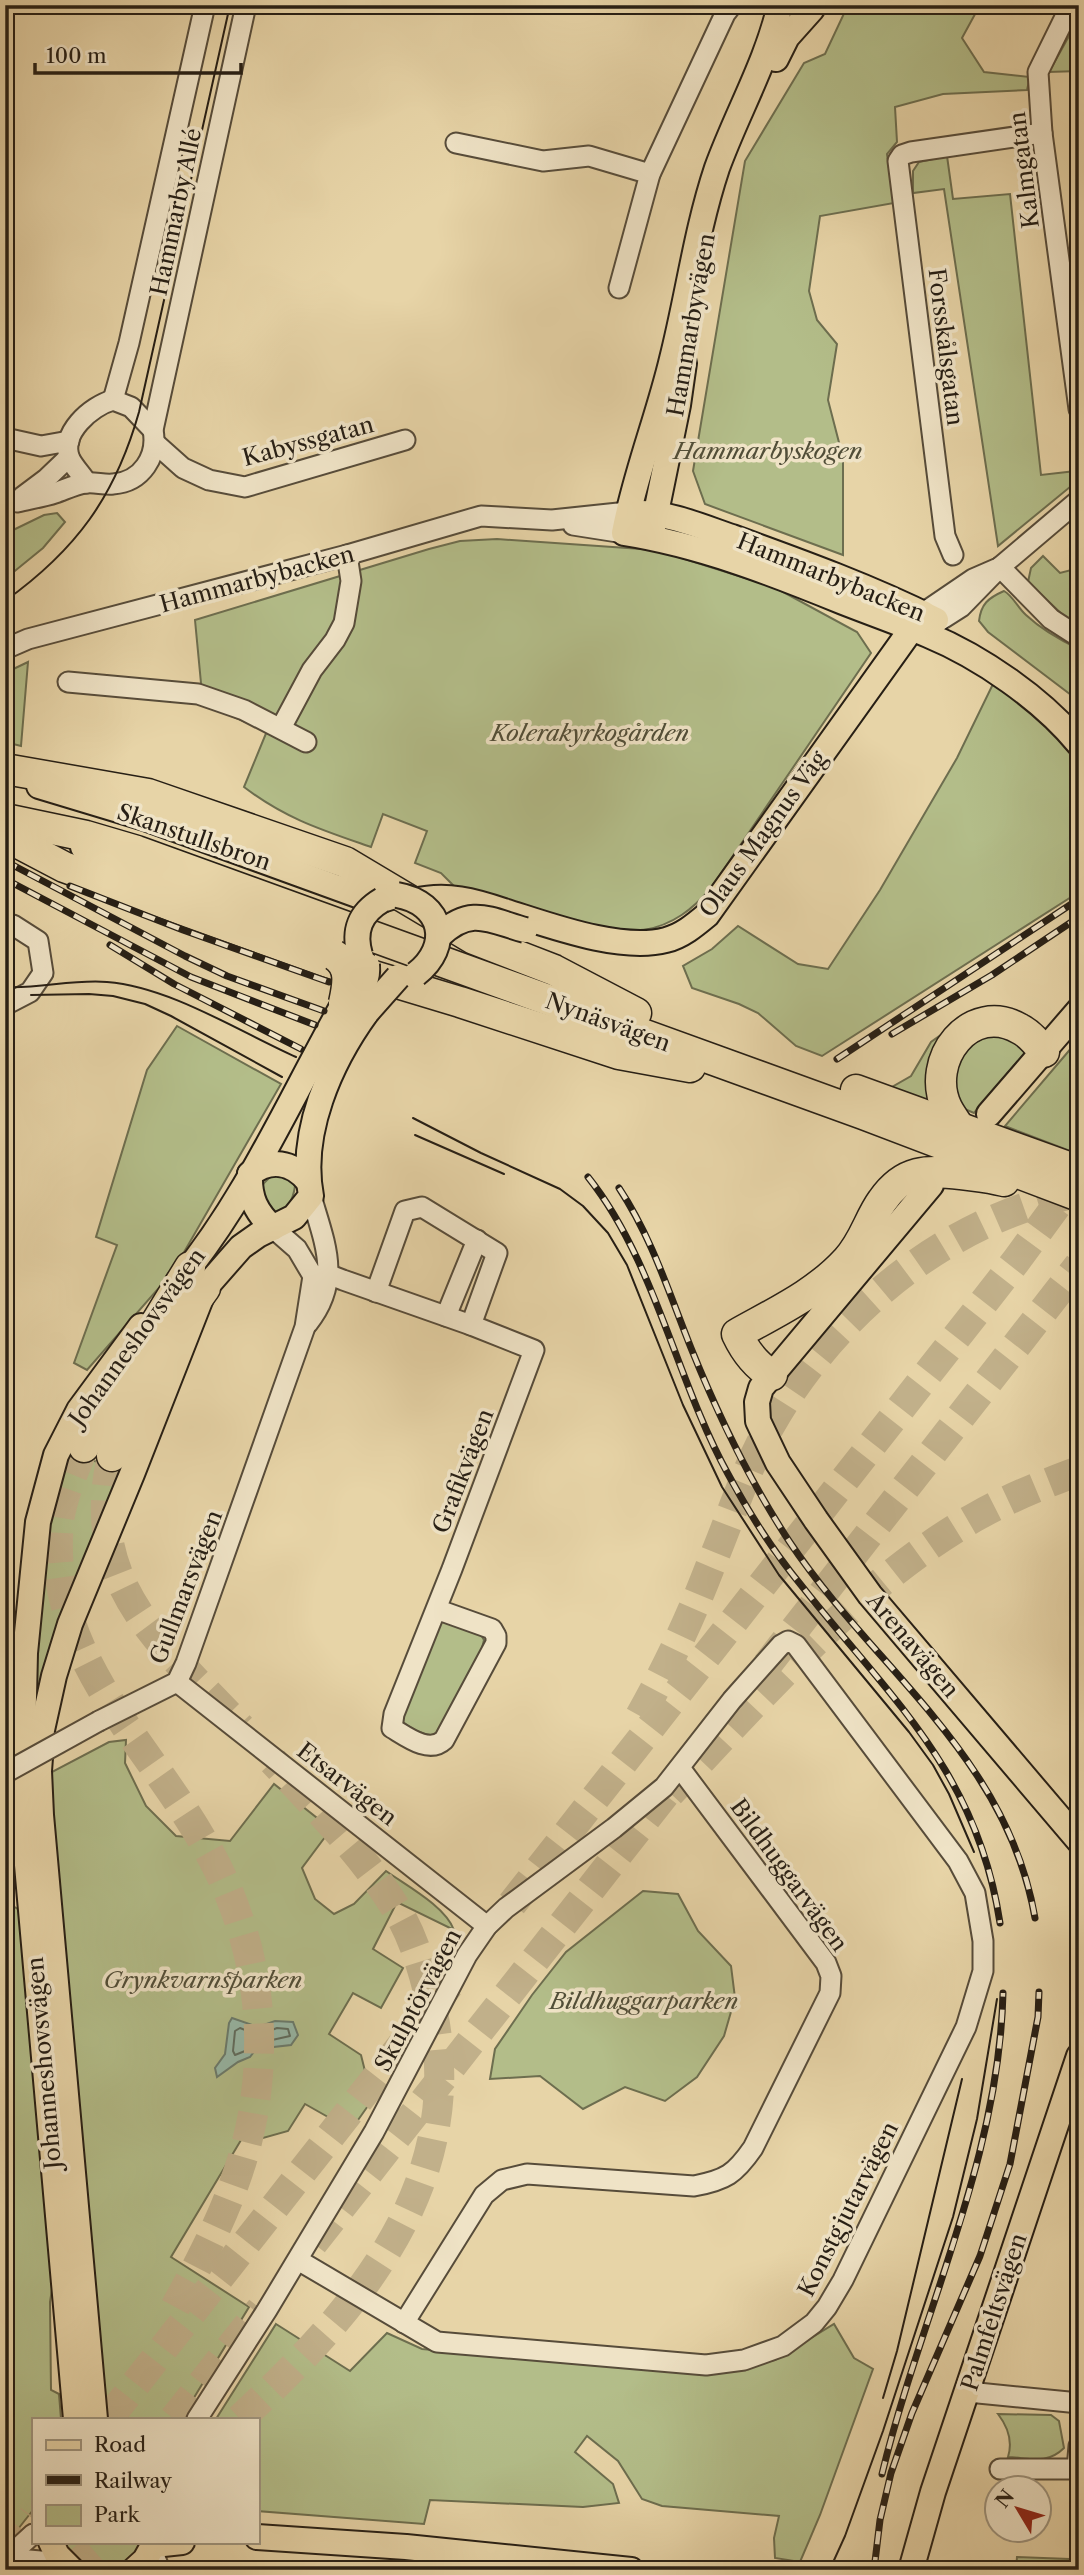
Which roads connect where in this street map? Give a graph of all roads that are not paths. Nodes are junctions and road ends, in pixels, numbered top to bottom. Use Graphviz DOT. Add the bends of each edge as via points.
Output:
graph roads {
  1 [pos="205,5"];
  2 [pos="246,5"];
  3 [pos="780,5"];
  4 [pos="1070,5"];
  5 [pos="808,7"];
  6 [pos="733,8"];
  7 [pos="1042,133"];
  8 [pos="456,142"];
  9 [pos="649,174"];
  10 [pos="619,288"];
  11 [pos="1077,377"];
  12 [pos="113,400"];
  13 [pos="1079,409"];
  14 [pos="154,436"];
  15 [pos="5,438"];
  16 [pos="405,440"];
  17 [pos="69,449"];
  18 [pos="149,462"];
  19 [pos="183,468"];
  20 [pos="87,482"];
  21 [pos="1079,500"];
  22 [pos="11,505"];
  23 [pos="655,513"];
  24 [pos="626,523"];
  25 [pos="651,537"];
  26 [pos="347,555"];
  27 [pos="953,555"];
  28 [pos="1000,567"];
  29 [pos="925,624"];
  30 [pos="1079,637"];
  31 [pos="5,649"];
  32 [pos="68,682"];
  33 [pos="1079,725"];
  34 [pos="281,728"];
  35 [pos="306,742"];
  36 [pos="1079,744"];
  37 [pos="5,768"];
  38 [pos="5,776"];
  39 [pos="5,783"];
  40 [pos="5,799"];
  41 [pos="5,816"];
  42 [pos="5,836"];
  43 [pos="139,842"];
  44 [pos="398,899"];
  45 [pos="527,924"];
  46 [pos="13,925"];
  47 [pos="440,935"];
  48 [pos="363,960"];
  49 [pos="407,976"];
  50 [pos="5,1005"];
  51 [pos="355,1007"];
  52 [pos="1079,1010"];
  53 [pos="636,1013"];
  54 [pos="1079,1024"];
  55 [pos="1044,1052"];
  56 [pos="691,1068"];
  57 [pos="959,1126"];
  58 [pos="1079,1171"];
  59 [pos="250,1174"];
  60 [pos="995,1178"];
  61 [pos="935,1186"];
  62 [pos="310,1189"];
  63 [pos="1079,1197"];
  64 [pos="273,1228"];
  65 [pos="477,1240"];
  66 [pos="321,1276"];
  67 [pos="198,1278"];
  68 [pos="376,1292"];
  69 [pos="446,1316"];
  70 [pos="471,1325"];
  71 [pos="775,1377"];
  72 [pos="84,1447"];
  73 [pos="112,1456"];
  74 [pos="436,1609"];
  75 [pos="788,1641"];
  76 [pos="177,1682"];
  77 [pos="680,1769"];
  78 [pos="5,1773"];
  79 [pos="1079,1841"];
  80 [pos="487,1926"];
  81 [pos="1079,2056"];
  82 [pos="298,2260"];
  83 [pos="404,2323"];
  84 [pos="968,2392"];
  85 [pos="1079,2403"];
  86 [pos="76,2418"];
  87 [pos="95,2418"];
  88 [pos="198,2418"];
  89 [pos="1079,2446"];
  90 [pos="1000,2469"];
  91 [pos="1078,2469"];
  92 [pos="32,2535"];
  93 [pos="259,2537"];
  94 [pos="52,2544"];
  95 [pos="178,2544"];
  96 [pos="147,2559"];
  97 [pos="8,2562"];
  98 [pos="68,2566"];
  99 [pos="631,2570"];
  100 [pos="911,2570"];
  1 -- 12 [label="street, Hammarby Allé"];
  2 -- 14 [label="street, Hammarby Allé"];
  3 -- 24 [label="main road, Hammarbyvägen" via="702,217 672,359"];
  4 -- 7 [label="street, Kalmgatan" via="1038,72"];
  5 -- 23 [label="main road, Hammarbyvägen" via="779,52 709,222"];
  6 -- 9 [label="street"];
  7 -- 11 [label="street, Kalmgatan"];
  7 -- 27 [label="street, Forsskålsgatan" via="911,152 898,161 946,536"];
  8 -- 9 [label="street" via="543,161 589,156"];
  9 -- 10 [label="street"];
  11 -- 13 [label="street"];
  12 -- 14 [label="street" via="131,407"];
  12 -- 17 [label="street" via="82,418"];
  14 -- 18 [label="street, Hammarby Allé"];
  14 -- 19 [label="street, Kabyssgatan"];
  15 -- 17 [label="street"];
  16 -- 19 [label="street, Kabyssgatan" via="245,487 209,480"];
  17 -- 20 [label="street"];
  17 -- 22 [label="street" via="47,479"];
  18 -- 19 [label="street, Kabyssgatan"];
  18 -- 20 [label="street" via="140,474 117,484"];
  20 -- 22 [label="street"];
  21 -- 28 [label="street, Olaus Magnus Väg"];
  23 -- 24 [label="main road, Hammarbybacken"];
  23 -- 25 [label="main road, Hammarbyvägen"];
  23 -- 29 [label="main road, Hammarbybacken" via="794,559"];
  24 -- 25 [label="main road, Hammarbybacken"];
  24 -- 26 [label="street, Hammarbybacken" via="481,516"];
  25 -- 29 [label="main road, Hammarbybacken"];
  26 -- 31 [label="street, Hammarbybacken" via="28,639"];
  26 -- 34 [label="street" via="351,581 344,623"];
  28 -- 29 [label="street, Olaus Magnus Väg" via="961,607"];
  28 -- 30 [label="street" via="1051,619"];
  29 -- 33 [label="main road, Hammarbybacken" via="1015,671"];
  29 -- 36 [label="main road, Hammarbybacken" via="1035,702"];
  29 -- 45 [label="main road, Olaus Magnus Väg" via="726,916 709,934 676,953 634,959"];
  32 -- 34 [label="street" via="198,694"];
  34 -- 35 [label="street"];
  37 -- 53 [label="highway" via="148,794 345,862 474,939 554,970"];
  38 -- 44 [label="main road, Skanstullsbron" via="145,818 360,896"];
  39 -- 44 [label="highway" via="76,791 155,808"];
  40 -- 43 [label="highway" via="90,818"];
  41 -- 43 [label="highway" via="86,836"];
  41 -- 48 [label="main road, Skanstullsbron" via="346,945"];
  42 -- 51 [label="highway, bridge" via="334,955 343,962"];
  42 -- 56 [label="highway" via="64,867 324,961 619,1054"];
  43 -- 53 [label="highway, Nynäsvägen"];
  43 -- 63 [label="highway, Nynäsvägen"];
  44 -- 45 [label="main road, Olaus Magnus Väg" via="448,897 479,903"];
  44 -- 47 [label="main road, bridge" via="435,920"];
  44 -- 48 [label="main road, bridge" via="368,910 359,924 356,938"];
  45 -- 47 [label="main road, Olaus Magnus Väg, bridge" via="477,916 462,918"];
  46 -- 50 [label="street" via="38,941 43,973 30,992"];
  47 -- 49 [label="main road, bridge" via="429,963"];
  48 -- 49 [label="main road" via="383,974"];
  48 -- 51 [label="main road, Johanneshovsvägen, bridge" via="367,979"];
  49 -- 51 [label="main road, Johanneshovsvägen, bridge"];
  49 -- 56 [label="highway" via="435,977"];
  51 -- 59 [label="main road, Johanneshovsvägen"];
  51 -- 62 [label="main road, Johanneshovsvägen" via="319,1106 308,1154"];
  52 -- 55 [label="main road"];
  53 -- 57 [label="highway, Nynäsvägen"];
  54 -- 55 [label="main road" via="994,1117"];
  55 -- 57 [label="highway" via="1032,1037 1011,1024 983,1024 962,1034 947,1050 942,1067 946,1106"];
  56 -- 60 [label="highway"];
  57 -- 58 [label="highway, Nynäsvägen"];
  59 -- 62 [label="main road" via="279,1164 298,1171"];
  59 -- 64 [label="main road" via="255,1209"];
  59 -- 67 [label="main road, Johanneshovsvägen" via="220,1224"];
  60 -- 63 [label="highway"];
  60 -- 71 [label="highway" via="930,1170 906,1178 881,1202 868,1230 832,1275 800,1300 737,1334 756,1363"];
  61 -- 71 [label="main road, Arenavägen"];
  62 -- 64 [label="main road" via="294,1217"];
  62 -- 66 [label="street" via="321,1230"];
  64 -- 66 [label="street"];
  64 -- 67 [label="main road, Johanneshovsvägen"];
  65 -- 68 [label="street" via="422,1207 405,1211"];
  65 -- 69 [label="street"];
  65 -- 70 [label="street" via="496,1252"];
  66 -- 68 [label="street"];
  66 -- 76 [label="street, Gullmarsvägen" via="318,1310 305,1327"];
  67 -- 72 [label="highway" via="104,1408"];
  67 -- 73 [label="highway" via="146,1375"];
  67 -- 86 [label="main road, Johanneshovsvägen" via="133,1335 79,1410 57,1455 38,1522 28,1611 23,1740 27,1865"];
  67 -- 87 [label="main road, Johanneshovsvägen" via="132,1474 70,1624 42,1730 41,1815"];
  68 -- 69 [label="street"];
  69 -- 70 [label="street"];
  70 -- 74 [label="street, Grafikvägen" via="534,1350"];
  71 -- 79 [label="main road, Arenavägen" via="761,1388 757,1402 758,1421 778,1463 870,1595"];
  74 -- 74 [label="street, Grafikvägen" via="392,1723 392,1728 425,1746 444,1740 496,1643 492,1629"];
  75 -- 77 [label="street, Skulptörvägen" via="732,1700"];
  75 -- 83 [label="street, Konstgjutarvägen" via="803,1652 958,1861 975,1893 983,1941 983,1971 966,2028 843,2280 814,2323 783,2346 744,2360 706,2365 437,2342"];
  76 -- 78 [label="street, Gullmarsvägen, bridge"];
  76 -- 80 [label="street, Etsarvägen"];
  77 -- 80 [label="street, Skulptörvägen" via="614,1828"];
  77 -- 83 [label="street, Bildhuggarvägen" via="826,1963 831,1976 830,1993 753,2148 738,2169 716,2182 695,2186 527,2174 502,2180 484,2195"];
  80 -- 82 [label="street, Skulptörvägen"];
  81 -- 84 [label="main road, Palmfeltsvägen"];
  82 -- 83 [label="street, Konstgjutarvägen"];
  82 -- 88 [label="street, Skulptörvägen"];
  84 -- 85 [label="street"];
  84 -- 100 [label="main road, Palmfeltsvägen"];
  89 -- 91 [label="street"];
  90 -- 91 [label="street"];
  92 -- 97 [label="street"];
  93 -- 99 [label="main road"];
  94 -- 98 [label="main road"];
  95 -- 96 [label="main road"];
  97 -- 98 [label="street"];
}
